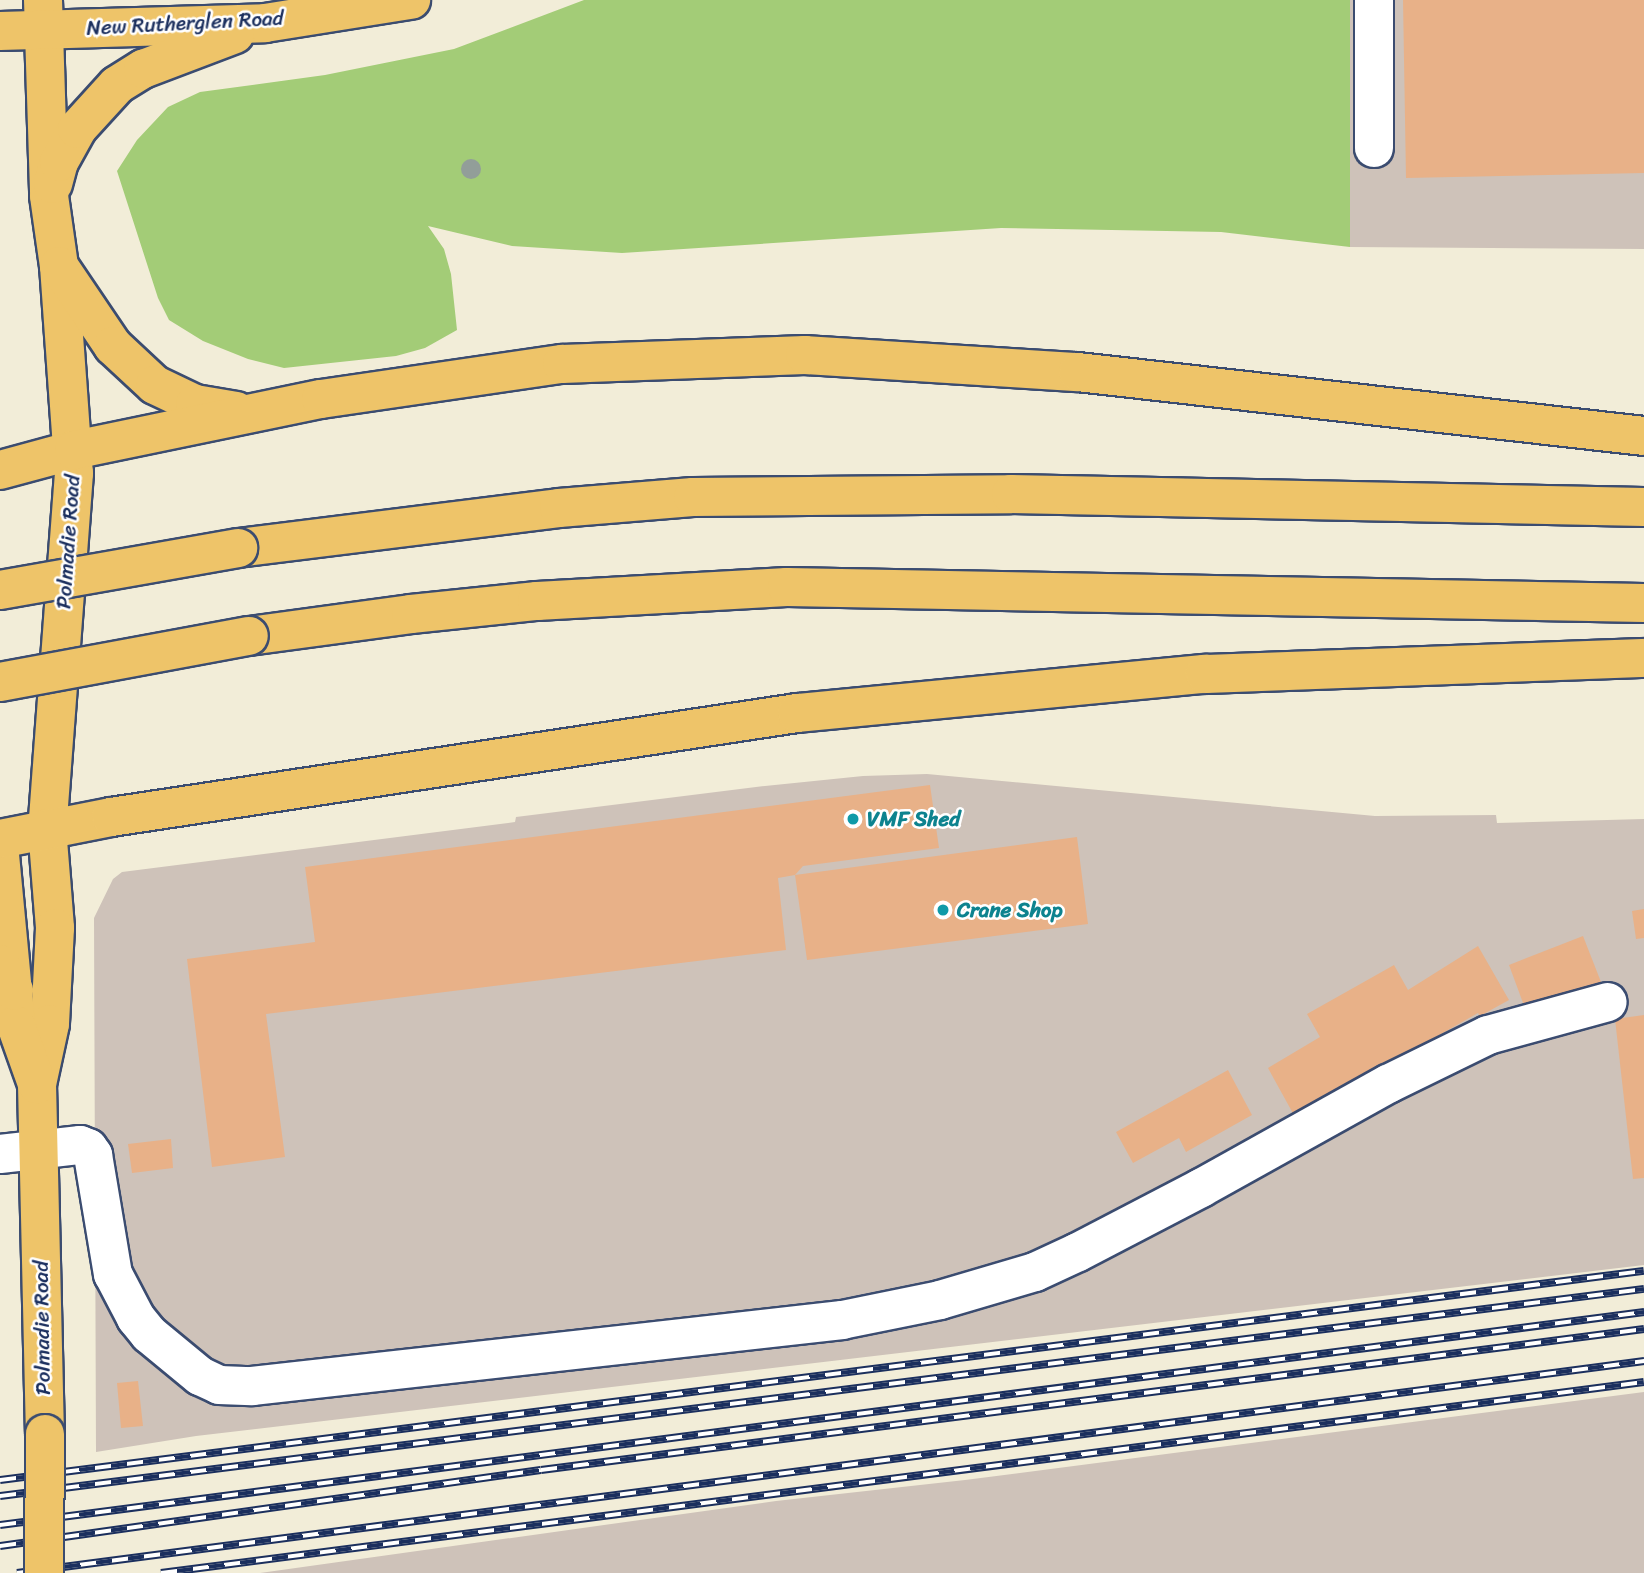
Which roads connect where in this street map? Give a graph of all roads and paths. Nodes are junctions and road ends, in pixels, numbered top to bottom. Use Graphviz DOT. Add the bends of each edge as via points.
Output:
graph roads {
  1 [pos="411,0"];
  2 [pos="1374,0"];
  3 [pos="43,15"];
  4 [pos="265,23"];
  5 [pos="0,31"];
  6 [pos="1374,148"];
  7 [pos="49,195"];
  8 [pos="60,266"];
  9 [pos="248,414"];
  10 [pos="1644,436"];
  11 [pos="74,450"];
  12 [pos="0,470"];
  13 [pos="1644,507"];
  14 [pos="0,590"];
  15 [pos="1644,603"];
  16 [pos="1644,658"];
  17 [pos="0,682"];
  18 [pos="47,828"];
  19 [pos="0,839"];
  20 [pos="0,855"];
  21 [pos="7,977"];
  22 [pos="1608,1002"];
  23 [pos="37,1084"];
  24 [pos="38,1149"];
  25 [pos="0,1154"];
  26 [pos="44,1573"];
  1 -- 4 [label="main road, New Rutherglen Road"];
  2 -- 6 [label="lane"];
  3 -- 4 [label="main road, New Rutherglen Road"];
  3 -- 5 [label="main road, New Rutherglen Road"];
  3 -- 7 [label="main road, Polmadie Road"];
  4 -- 7 [label="main road" via="143,69 117,85 77,129 59,162"];
  7 -- 8 [label="main road, Polmadie Road"];
  8 -- 9 [label="main road" via="113,346 155,385 195,404"];
  8 -- 11 [label="main road, Polmadie Road"];
  9 -- 10 [label="main road" via="562,364 805,355 1078,372"];
  9 -- 11 [label="main road"];
  11 -- 12 [label="main road"];
  11 -- 18 [label="main road, Polmadie Road"];
  13 -- 14 [label="main road, bridge" via="1011,494 693,497 559,508 238,548"];
  15 -- 17 [label="main road, bridge" via="787,587 537,601 411,614 249,636"];
  16 -- 18 [label="main road" via="1205,674 797,713"];
  18 -- 19 [label="main road"];
  18 -- 23 [label="main road, Polmadie Road" via="55,928 50,1024"];
  20 -- 21 [label="main road, Polmadie Road"];
  21 -- 23 [label="main road, Polmadie Road" via="16,1025"];
  22 -- 24 [label="lane" via="1479,1040 1388,1084 1077,1252 1035,1272 940,1300 842,1320 251,1386 219,1385 200,1376 149,1334 113,1274 93,1155 80,1145"];
  23 -- 24 [label="main road, Polmadie Road"];
  24 -- 25 [label="lane"];
  24 -- 26 [label="main road, Polmadie Road, bridge"];
}
